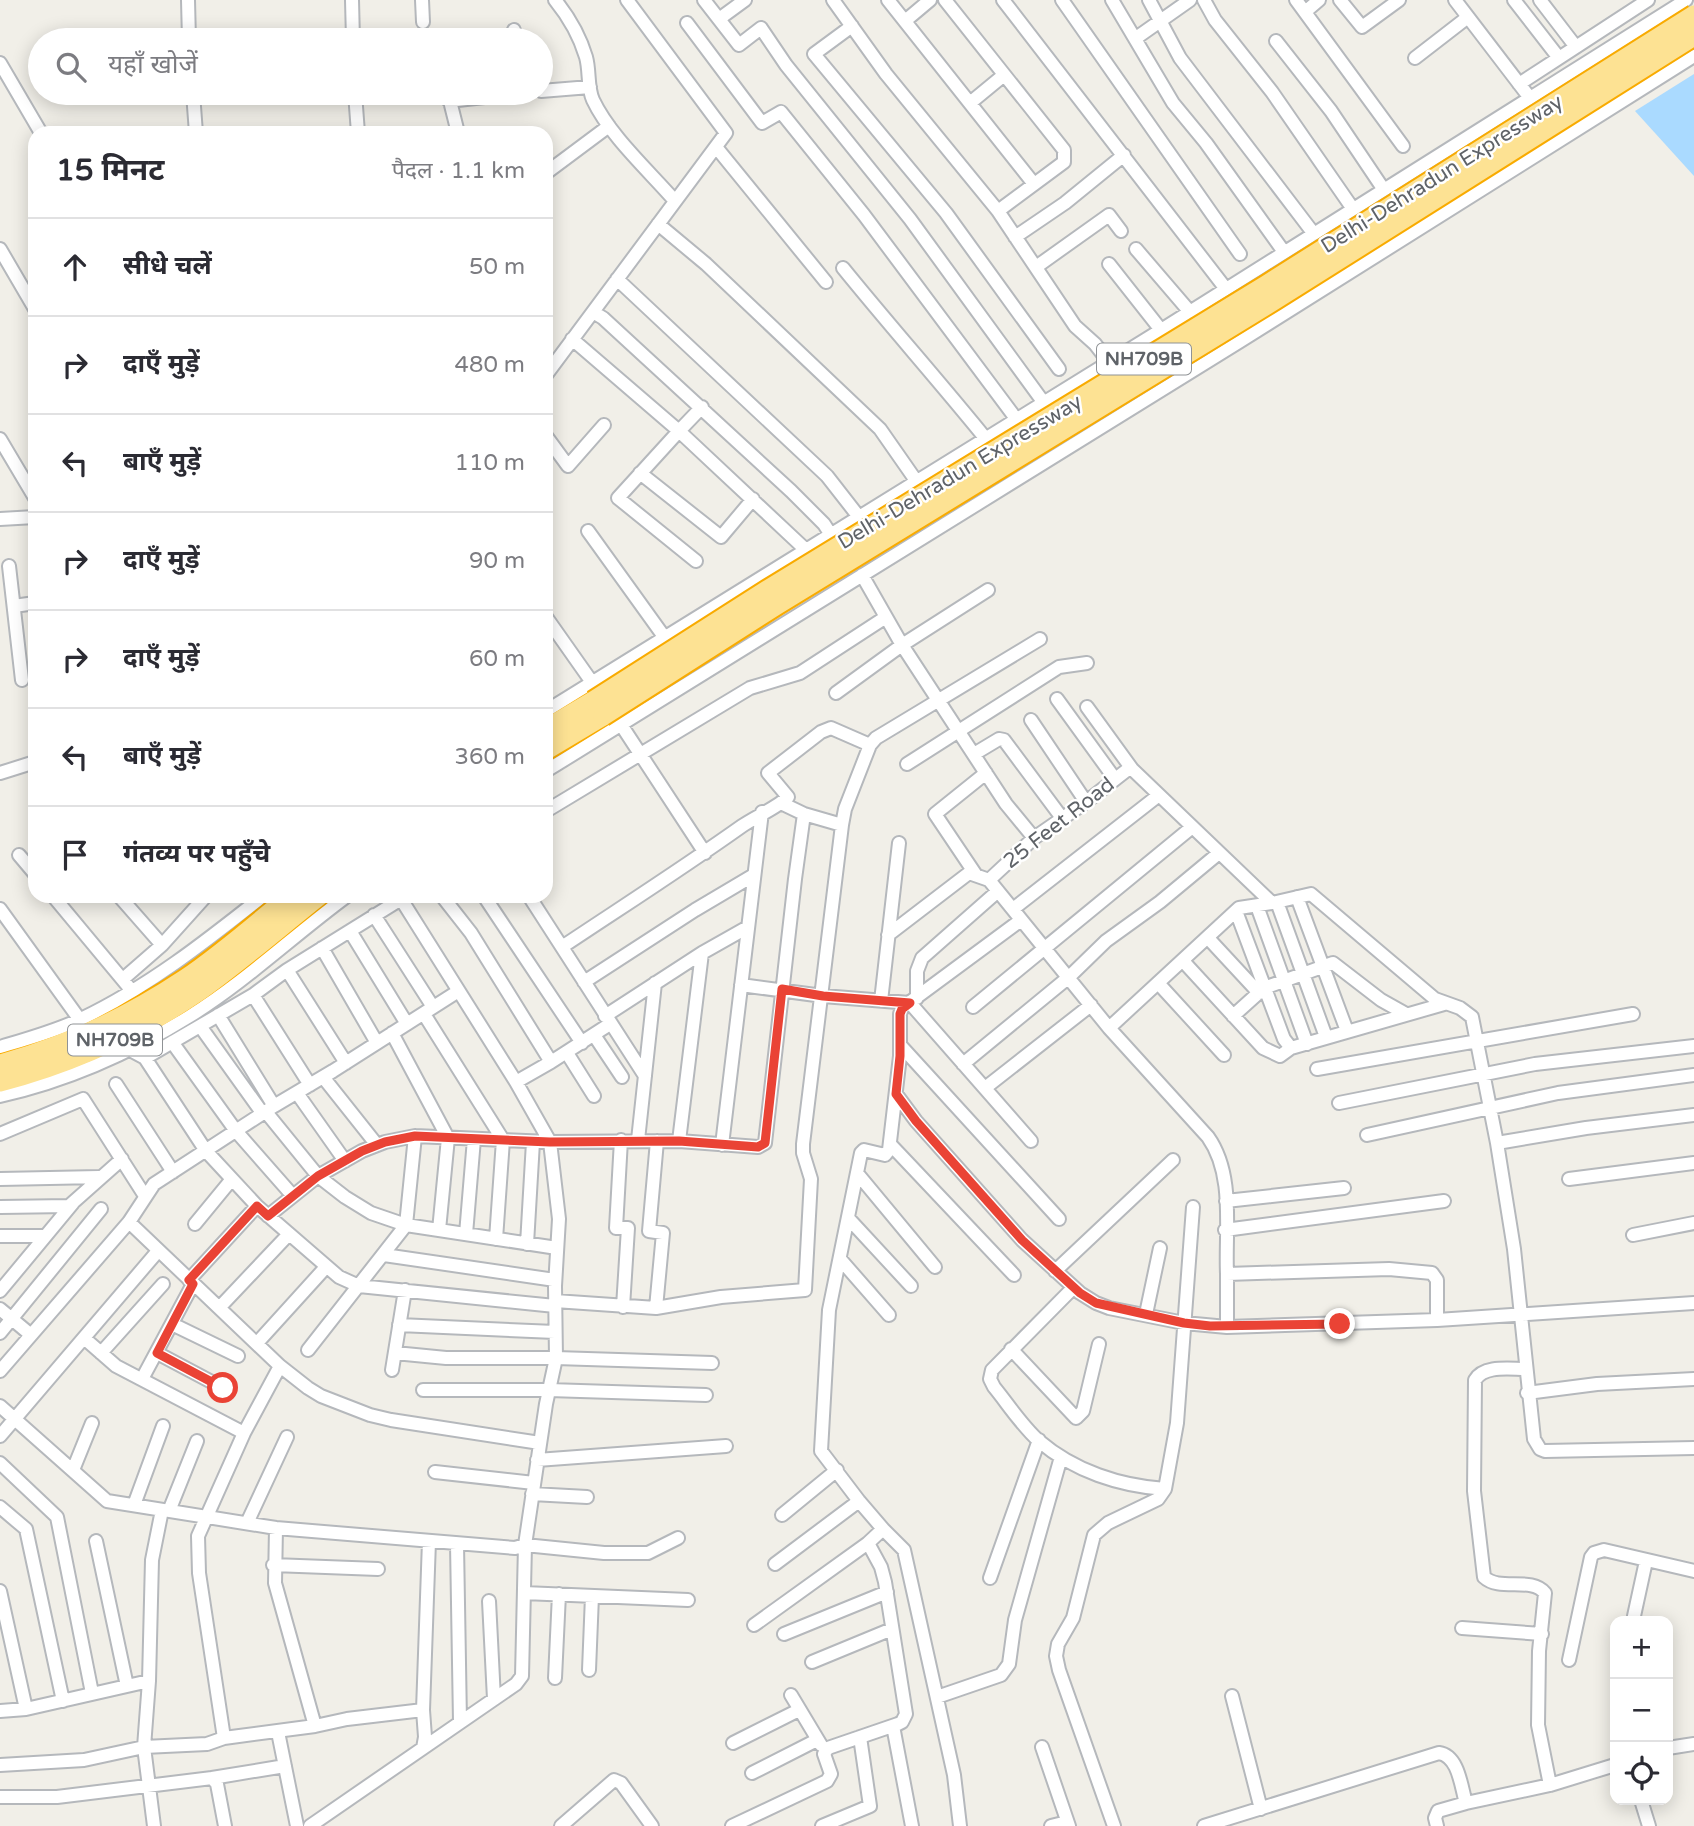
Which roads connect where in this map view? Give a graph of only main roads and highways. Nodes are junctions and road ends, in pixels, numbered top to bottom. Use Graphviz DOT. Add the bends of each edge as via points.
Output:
graph roads {
  1 [pos="1694,15"];
  2 [pos="1694,36"];
  3 [pos="553,725"];
  4 [pos="553,746"];
  5 [pos="281,903"];
  6 [pos="310,903"];
  7 [pos="0,1064"];
  8 [pos="0,1082"];
  1 -- 3 [label="highway, Delhi-Dehradun Expressway / NH709B, bridge"];
  2 -- 4 [label="highway, Delhi-Dehradun Expressway / NH709B, bridge"];
  5 -- 7 [label="highway, NH709B" via="209,962 146,1003 89,1032"];
  6 -- 8 [label="highway, NH709B" via="219,976 147,1023 67,1060"];
}
